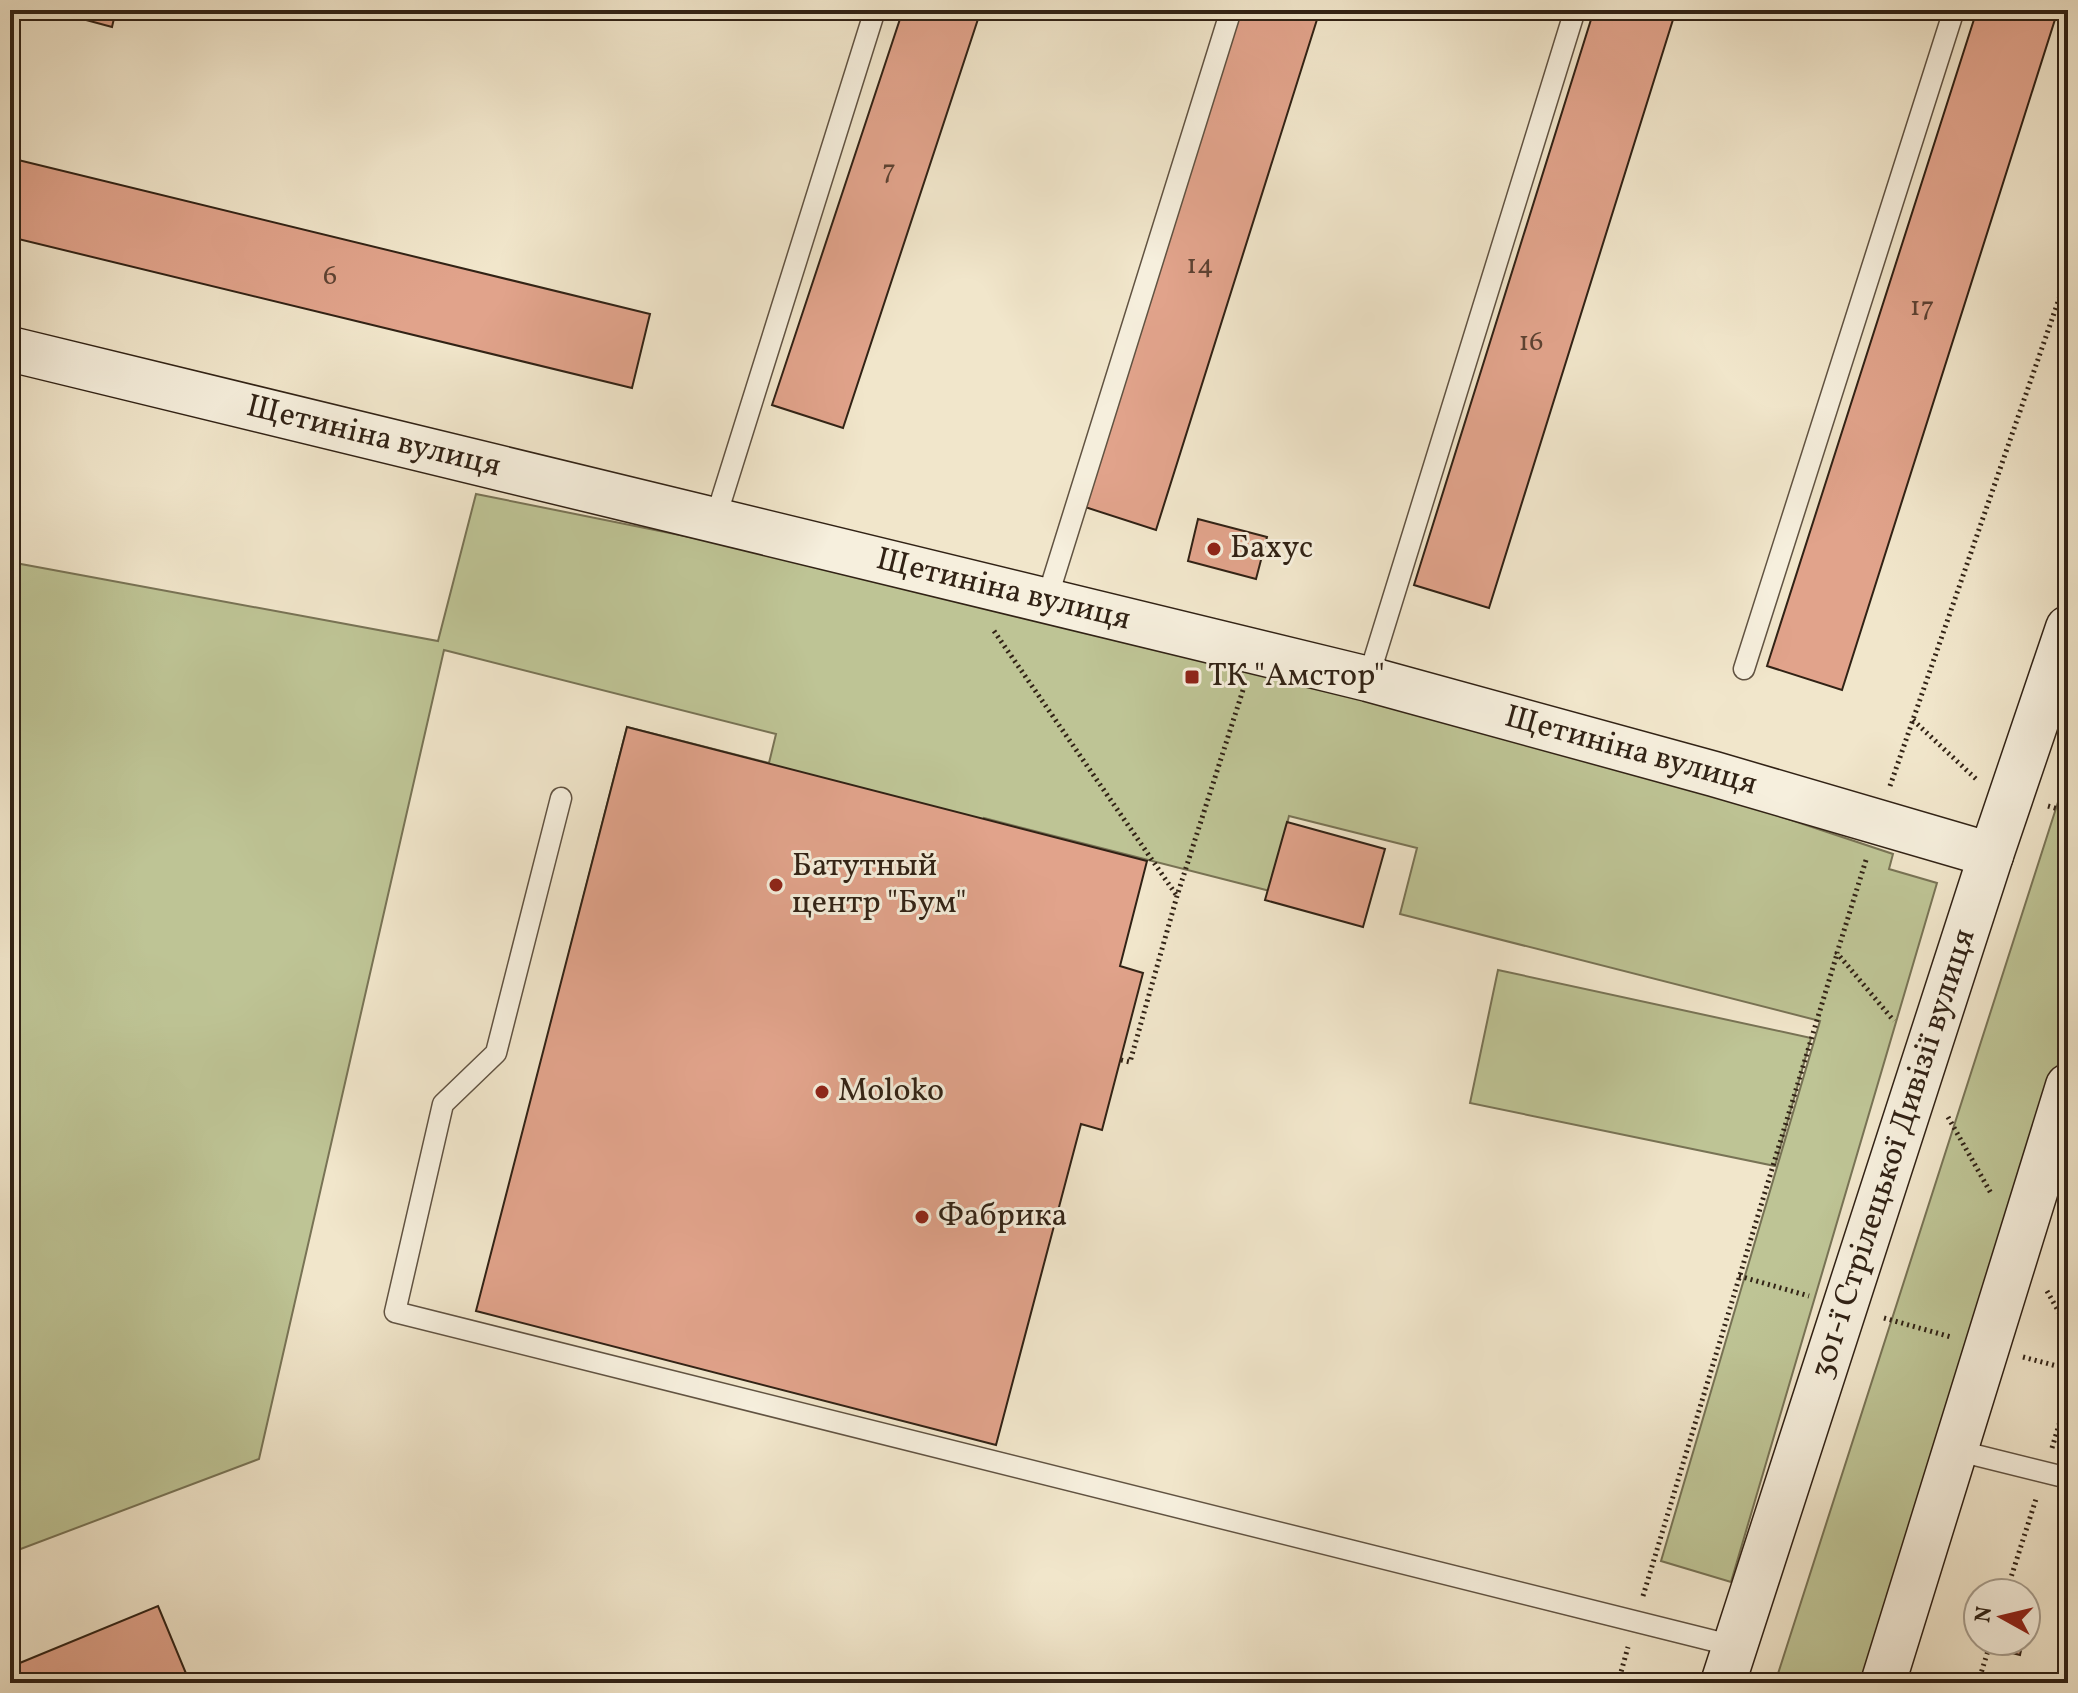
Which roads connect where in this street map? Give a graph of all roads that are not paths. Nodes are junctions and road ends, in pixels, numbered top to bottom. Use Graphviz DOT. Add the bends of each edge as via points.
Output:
graph roads {
  1 [pos="875,10"];
  2 [pos="1231,10"];
  3 [pos="1575,10"];
  4 [pos="1954,10"];
  5 [pos="10,349"];
  6 [pos="715,520"];
  7 [pos="1046,602"];
  8 [pos="2068,628"];
  9 [pos="1744,669"];
  10 [pos="1368,679"];
  11 [pos="561,798"];
  12 [pos="1991,855"];
  13 [pos="2068,1086"];
  14 [pos="1955,1450"];
  15 [pos="2068,1478"];
  16 [pos="1729,1664"];
  17 [pos="1883,1683"];
  1 -- 6 [label="lane"];
  2 -- 7 [label="lane"];
  3 -- 10 [label="lane"];
  4 -- 9 [label="lane"];
  5 -- 6 [label="street, Щетиніна вулиця"];
  6 -- 7 [label="street, Щетиніна вулиця"];
  7 -- 10 [label="street, Щетиніна вулиця"];
  8 -- 12 [label="street, 301-ї Стрілецької Дивізії вулиця"];
  10 -- 12 [label="street, Щетиніна вулиця"];
  11 -- 16 [label="lane" via="496,1053 443,1104 395,1312 1635,1622"];
  12 -- 16 [label="street, 301-ї Стрілецької Дивізії вулиця"];
  13 -- 14 [label="street"];
  14 -- 15 [label="lane"];
  14 -- 17 [label="street"];
}
